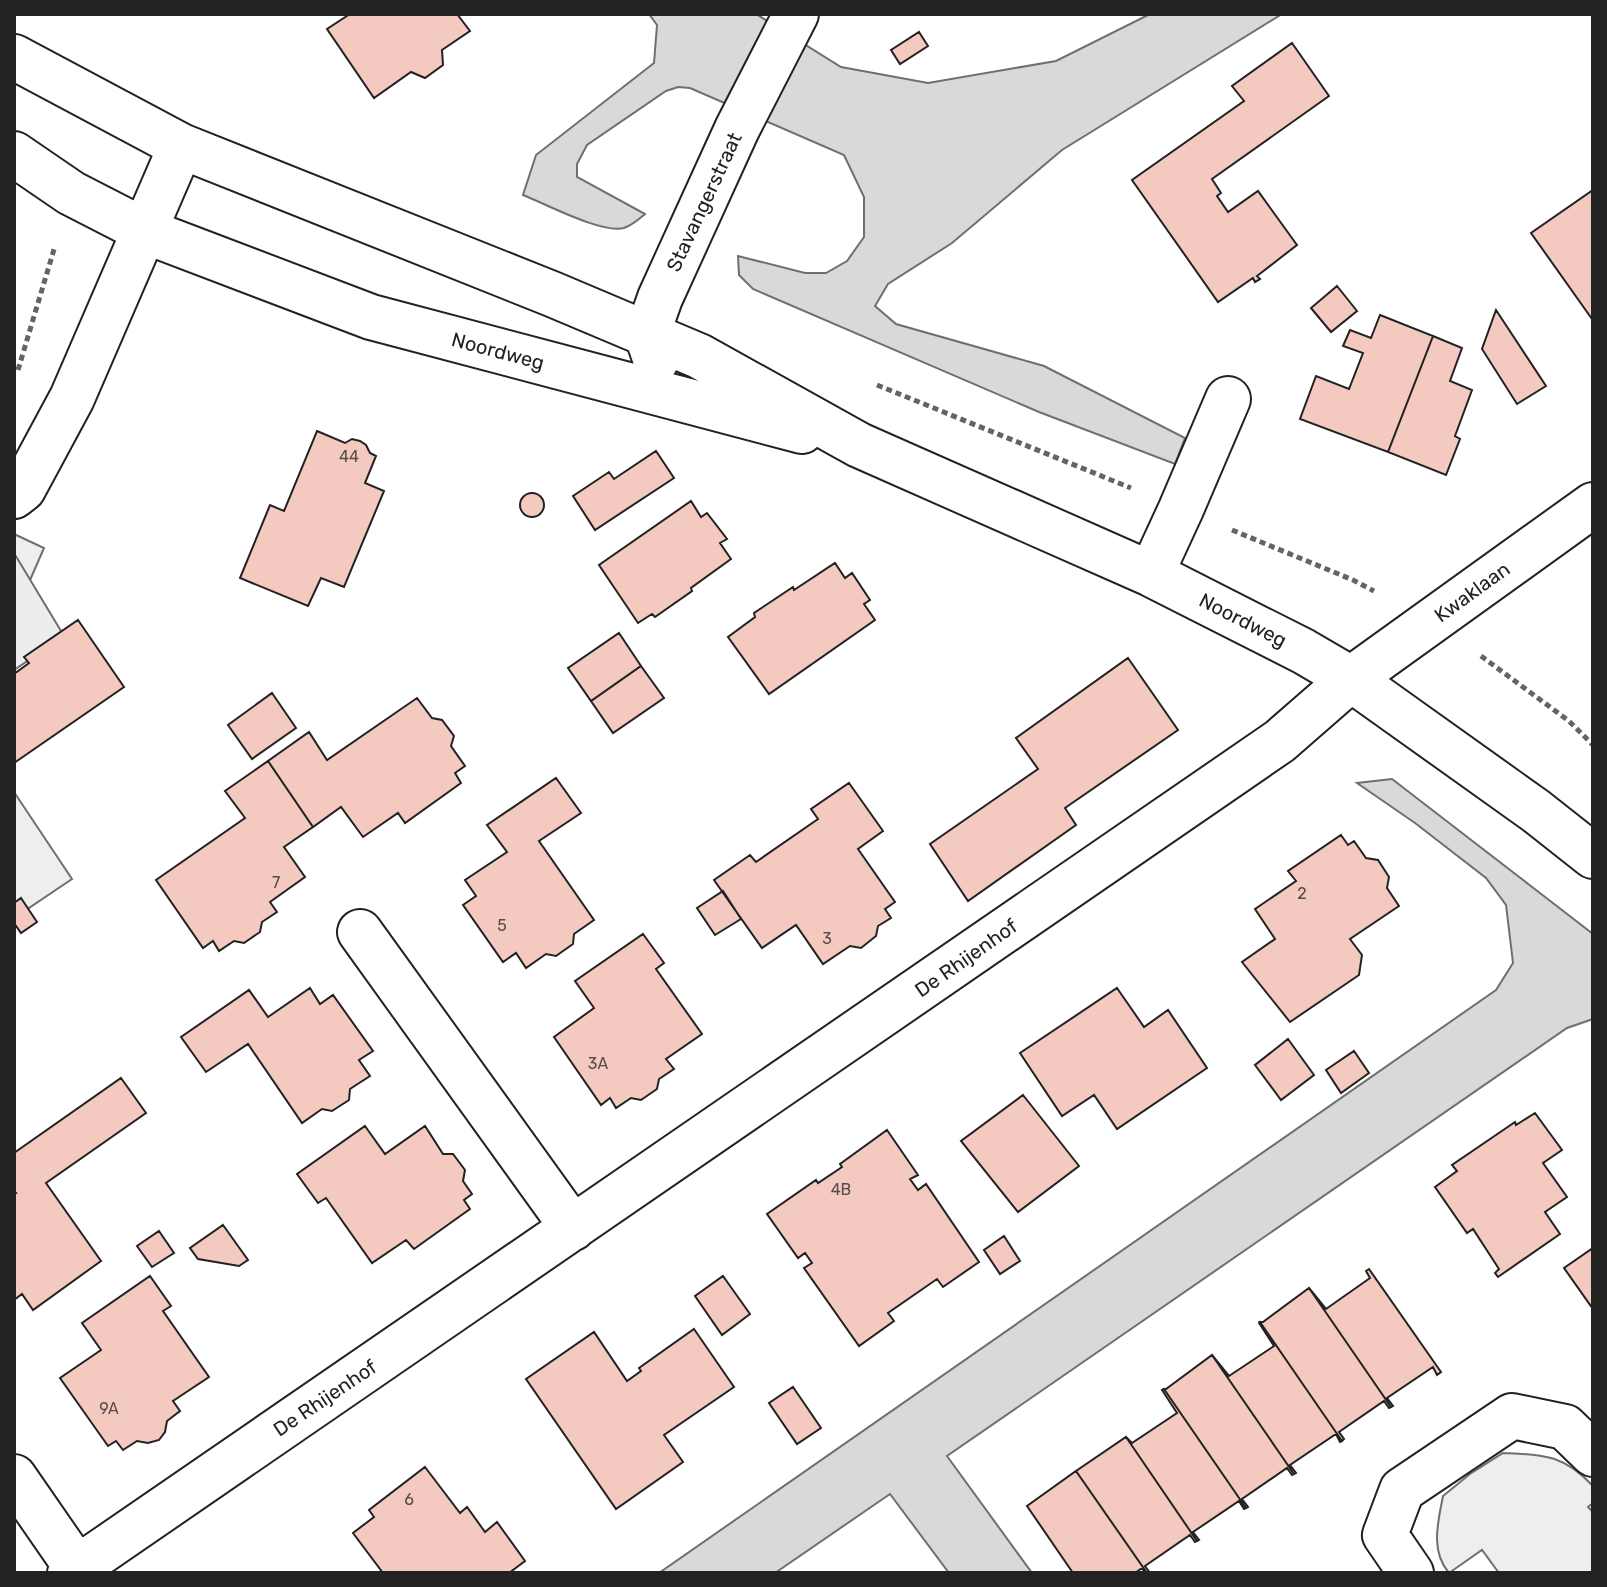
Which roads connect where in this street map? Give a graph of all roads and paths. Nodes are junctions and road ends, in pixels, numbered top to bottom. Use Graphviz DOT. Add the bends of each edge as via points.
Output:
graph roads {
  1 [pos="796,14"];
  2 [pos="14,57"];
  3 [pos="181,146"];
  4 [pos="14,154"];
  5 [pos="145,231"];
  6 [pos="647,335"];
  7 [pos="667,396"];
  8 [pos="1228,399"];
  9 [pos="859,445"];
  10 [pos="14,496"];
  11 [pos="1593,505"];
  12 [pos="1151,574"];
  13 [pos="1433,621"];
  14 [pos="1351,679"];
  15 [pos="1593,745"];
  16 [pos="1593,856"];
  17 [pos="360,932"];
  18 [pos="573,1228"];
  19 [pos="1593,1454"];
  20 [pos="14,1477"];
  21 [pos="74,1570"];
  22 [pos="1411,1573"];
  1 -- 6 [label="street, Stavangerstraat" via="737,129"];
  2 -- 3 [label="street, Noordweg"];
  3 -- 5 [label="street"];
  3 -- 6 [label="street, Noordweg"];
  4 -- 5 [label="street, Noordweg" via="71,193"];
  5 -- 7 [label="street, Noordweg" via="371,317"];
  5 -- 10 [label="street" via="72,398 23,489"];
  6 -- 7 [label="street"];
  6 -- 9 [label="street, Noordweg" via="699,356"];
  7 -- 9 [label="street, Noordweg"];
  8 -- 12 [label="street"];
  9 -- 12 [label="street, Noordweg"];
  11 -- 13 [label="street, Kwaklaan"];
  12 -- 14 [label="street, Noordweg"];
  13 -- 14 [label="street, Kwaklaan"];
  13 -- 15 [label="path" via="1569,721"];
  14 -- 16 [label="street, Noordweg"];
  14 -- 18 [label="street, De Rhijenhof" via="1280,741"];
  17 -- 18 [label="street"];
  18 -- 21 [label="street, De Rhijenhof"];
  19 -- 22 [label="street" via="1565,1427 1512,1416 1402,1490 1385,1535"];
  20 -- 21 [label="street, De Rhijenhof"];
}
